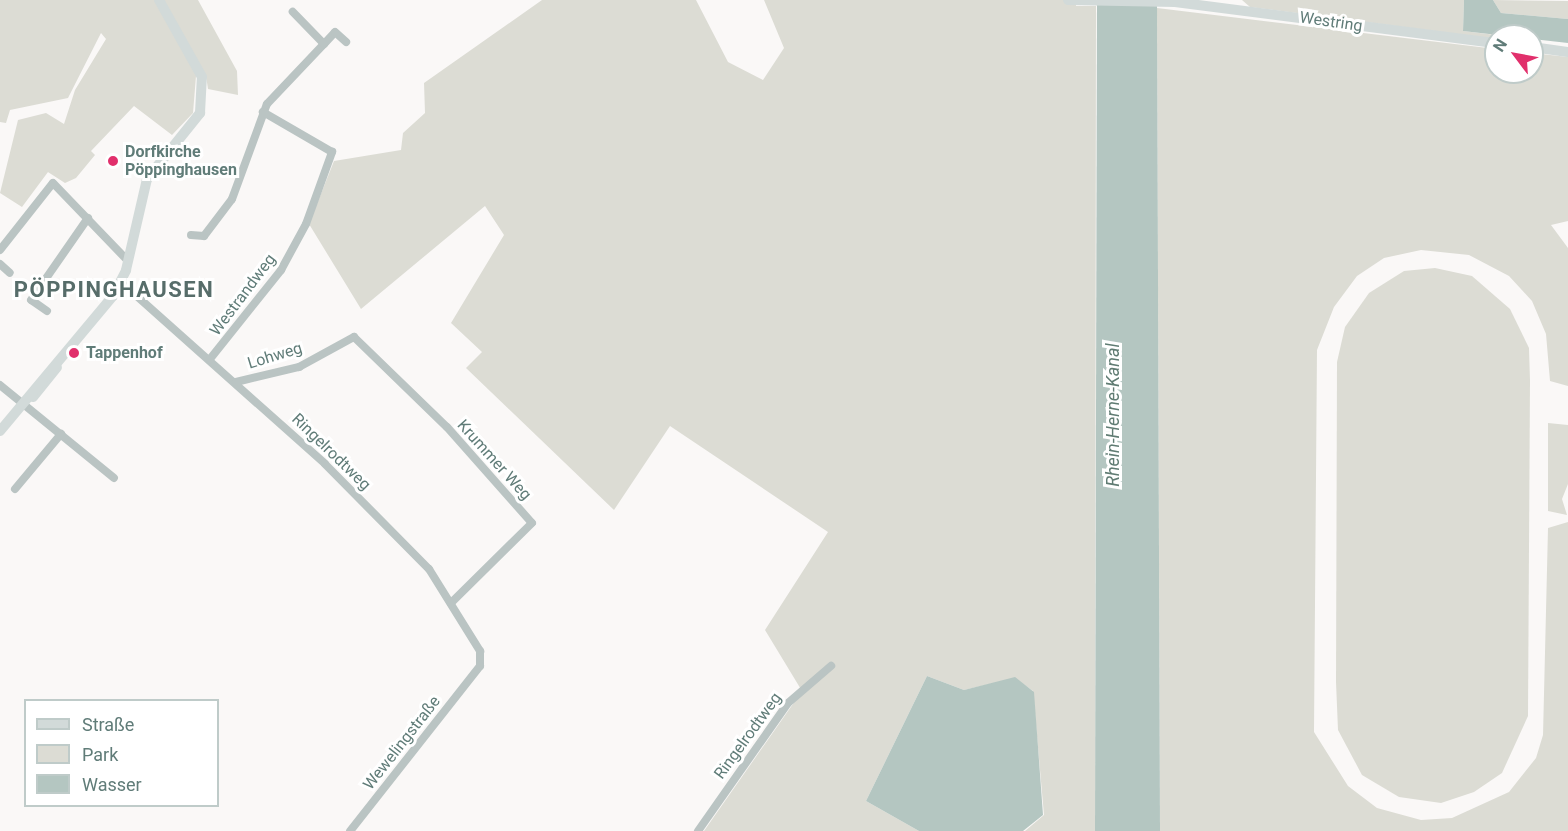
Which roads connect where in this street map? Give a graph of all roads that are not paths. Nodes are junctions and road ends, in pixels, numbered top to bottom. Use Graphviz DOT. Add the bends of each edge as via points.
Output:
graph roads {
  1 [pos="159,0"];
  2 [pos="1071,0"];
  3 [pos="1091,1"];
  4 [pos="293,12"];
  5 [pos="346,42"];
  6 [pos="1484,42"];
  7 [pos="324,44"];
  8 [pos="1544,49"];
  9 [pos="1568,52"];
  10 [pos="263,112"];
  11 [pos="88,218"];
  12 [pos="191,235"];
  13 [pos="0,250"];
  14 [pos="128,261"];
  15 [pos="0,264"];
  16 [pos="10,273"];
  17 [pos="121,282"];
  18 [pos="47,311"];
  19 [pos="354,337"];
  20 [pos="210,359"];
  21 [pos="236,382"];
  22 [pos="0,385"];
  23 [pos="23,403"];
  24 [pos="0,431"];
  25 [pos="61,434"];
  26 [pos="114,478"];
  27 [pos="15,489"];
  28 [pos="451,603"];
  29 [pos="831,666"];
  30 [pos="476,671"];
  31 [pos="350,831"];
  32 [pos="698,831"];
  1 -- 14 [label="main road" via="194,58 204,94 190,129 142,189"];
  2 -- 3 [label="main road, Westring"];
  3 -- 6 [label="main road, Westring" via="1166,2"];
  4 -- 7 [label="street"];
  5 -- 7 [label="street" via="336,32"];
  7 -- 10 [label="street"];
  8 -- 9 [label="main road"];
  10 -- 12 [label="street" via="232,199 204,236"];
  10 -- 20 [label="street, Westrandweg" via="332,152 306,224 281,270"];
  11 -- 13 [label="street" via="50,183"];
  11 -- 14 [label="street"];
  11 -- 18 [label="street" via="31,300"];
  14 -- 17 [label="main road"];
  15 -- 16 [label="street"];
  17 -- 20 [label="street, Ringelrodtweg"];
  17 -- 23 [label="main road"];
  19 -- 21 [label="street, Lohweg" via="299,367"];
  19 -- 28 [label="street, Krummer Weg" via="447,427 532,523"];
  20 -- 21 [label="street, Ringelrodtweg"];
  21 -- 28 [label="street, Ringelrodtweg" via="429,569"];
  22 -- 23 [label="street"];
  23 -- 24 [label="main road"];
  23 -- 25 [label="street"];
  25 -- 26 [label="street"];
  25 -- 27 [label="street"];
  28 -- 30 [label="street, Ringelrodtweg" via="480,651"];
  29 -- 32 [label="street, Ringelrodtweg" via="788,703"];
  30 -- 31 [label="street, Wewelingstraße"];
}
